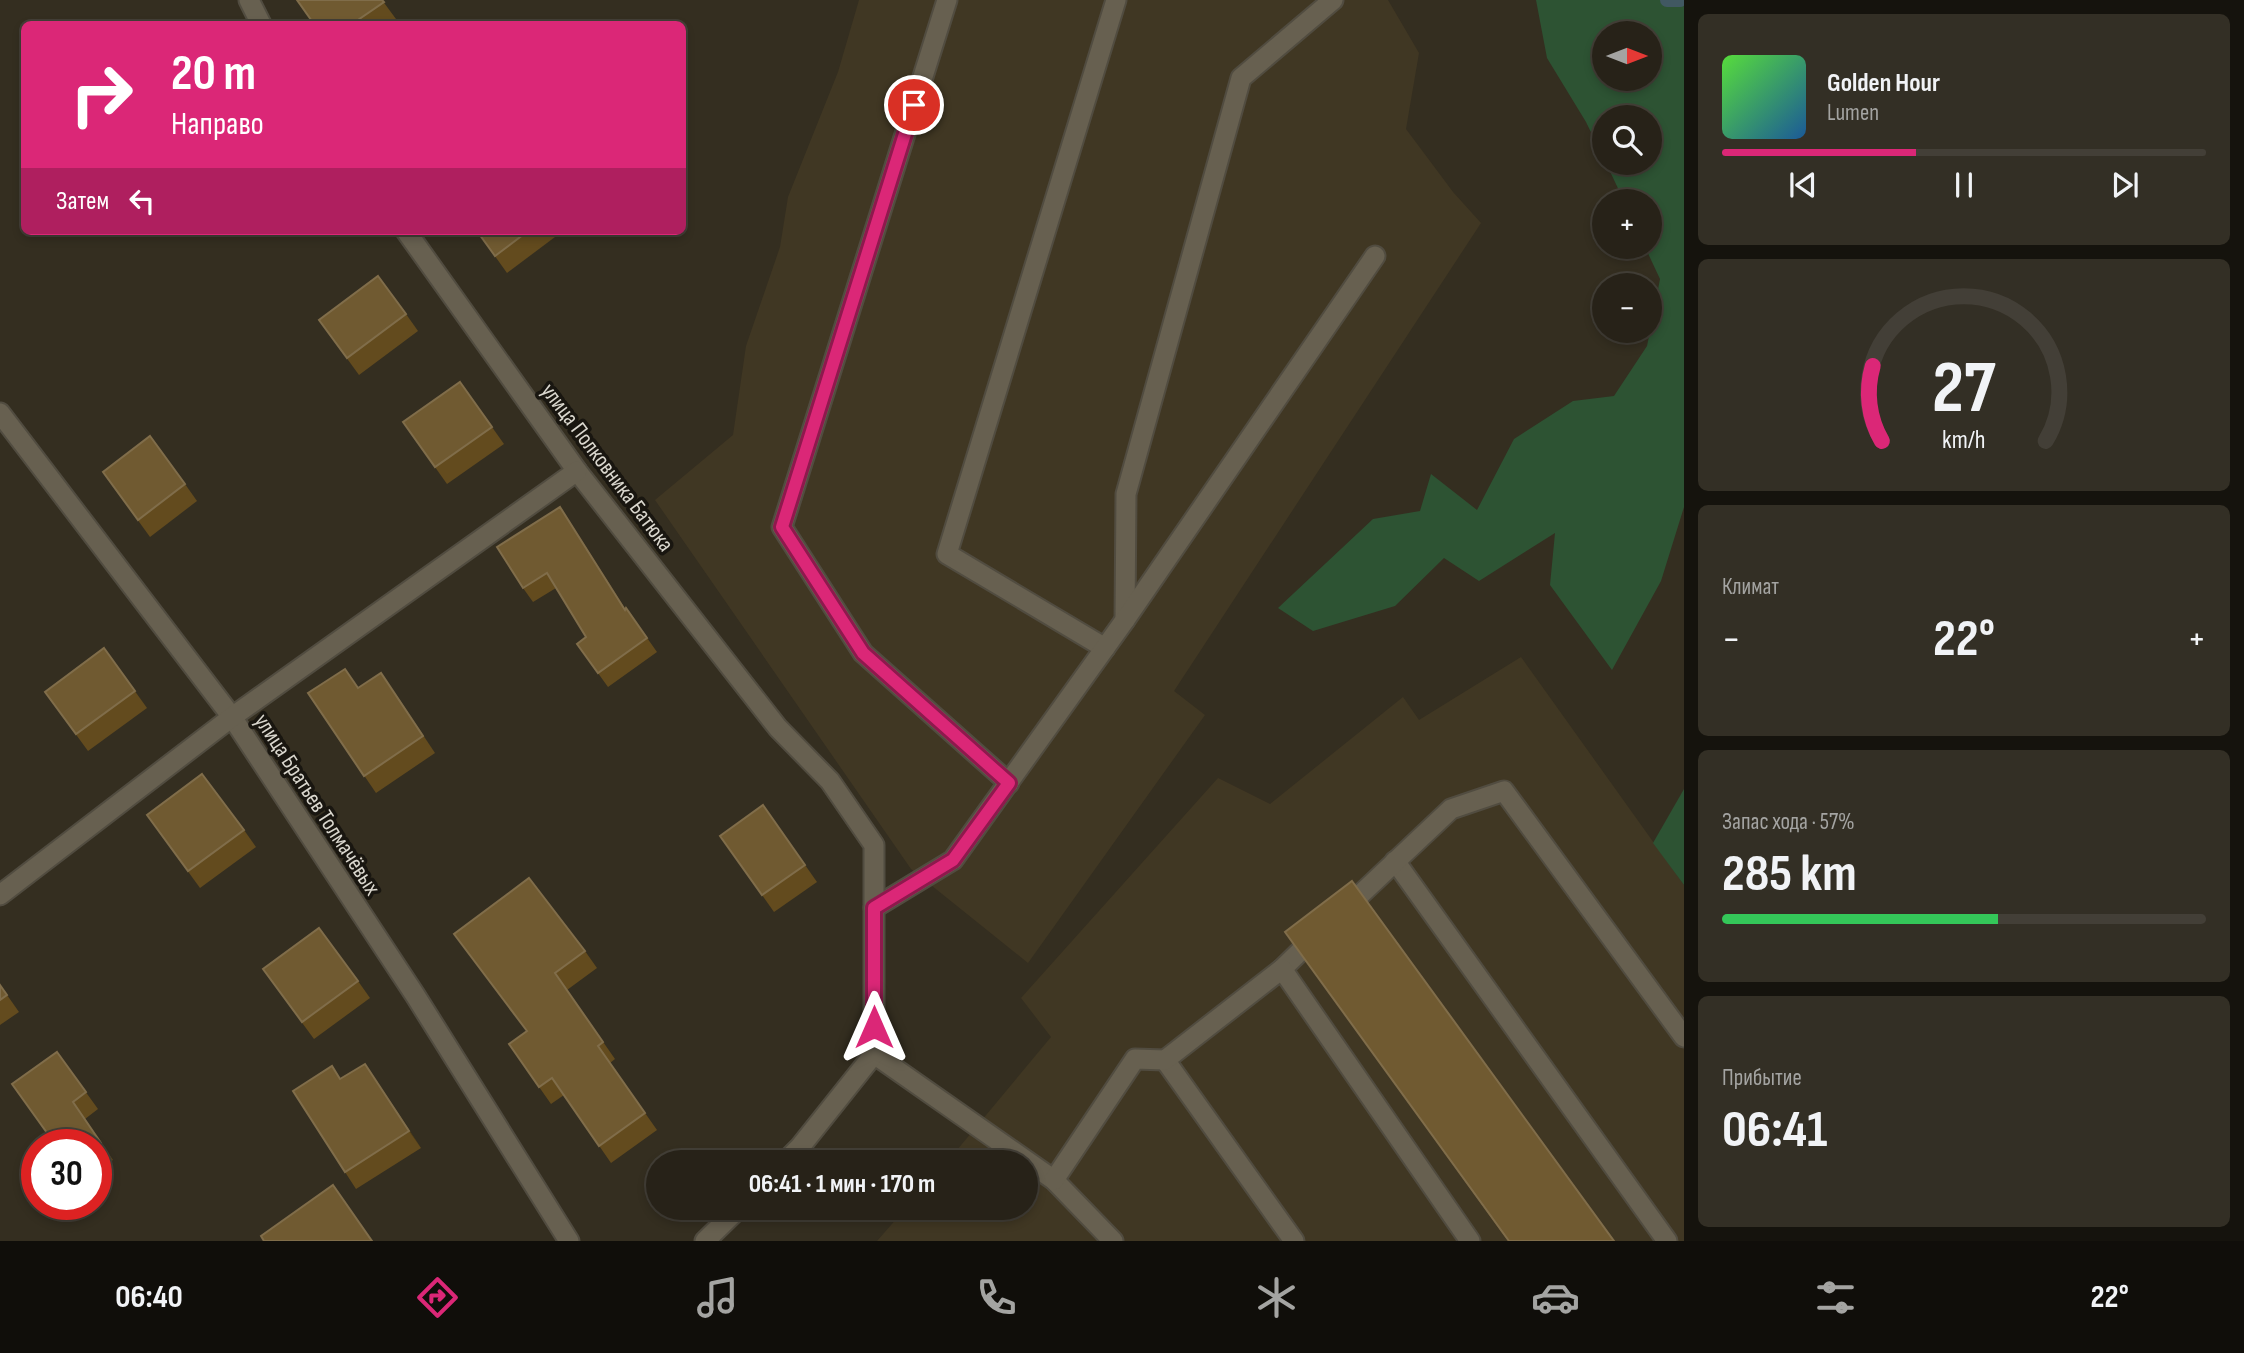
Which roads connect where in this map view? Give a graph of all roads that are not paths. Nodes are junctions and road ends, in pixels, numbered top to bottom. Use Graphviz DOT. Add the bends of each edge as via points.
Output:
graph roads {
  1 [pos="249,0"];
  2 [pos="947,0"];
  3 [pos="1116,0"];
  4 [pos="1333,0"];
  5 [pos="260,21"];
  6 [pos="409,235"];
  7 [pos="1375,256"];
  8 [pos="0,413"];
  9 [pos="578,471"];
  10 [pos="1125,620"];
  11 [pos="1105,648"];
  12 [pos="232,717"];
  13 [pos="1009,783"];
  14 [pos="1395,861"];
  15 [pos="0,895"];
  16 [pos="874,908"];
  17 [pos="1282,969"];
  18 [pos="1684,1037"];
  19 [pos="874,1054"];
  20 [pos="1165,1060"];
  21 [pos="797,1150"];
  22 [pos="1054,1180"];
  23 [pos="727,1220"];
  24 [pos="569,1241"];
  25 [pos="705,1241"];
  26 [pos="1113,1241"];
  27 [pos="1294,1241"];
  28 [pos="1470,1241"];
  29 [pos="1667,1241"];
  1 -- 5 [label="street"];
  2 -- 13 [label="street" via="782,527 863,653"];
  3 -- 11 [label="street" via="947,554"];
  4 -- 10 [label="street" via="1241,78 1126,494"];
  6 -- 9 [label="street, улица Полковника Батюка"];
  7 -- 10 [label="street"];
  8 -- 12 [label="street, улица Братьев Толмачёвых"];
  9 -- 12 [label="street"];
  9 -- 16 [label="street, улица Полковника Батюка" via="778,728 830,781 874,845"];
  10 -- 11 [label="street"];
  11 -- 13 [label="street"];
  12 -- 15 [label="street"];
  12 -- 24 [label="street, улица Братьев Толмачёвых" via="415,995"];
  13 -- 16 [label="street" via="953,860"];
  14 -- 17 [label="street"];
  14 -- 18 [label="street" via="1451,809 1504,791"];
  14 -- 29 [label="street"];
  16 -- 19 [label="street, улица Полковника Батюка"];
  17 -- 20 [label="street"];
  17 -- 28 [label="street"];
  19 -- 21 [label="street"];
  19 -- 22 [label="street"];
  20 -- 22 [label="street" via="1135,1059"];
  20 -- 27 [label="street"];
  22 -- 26 [label="street"];
  23 -- 25 [label="street"];
}
